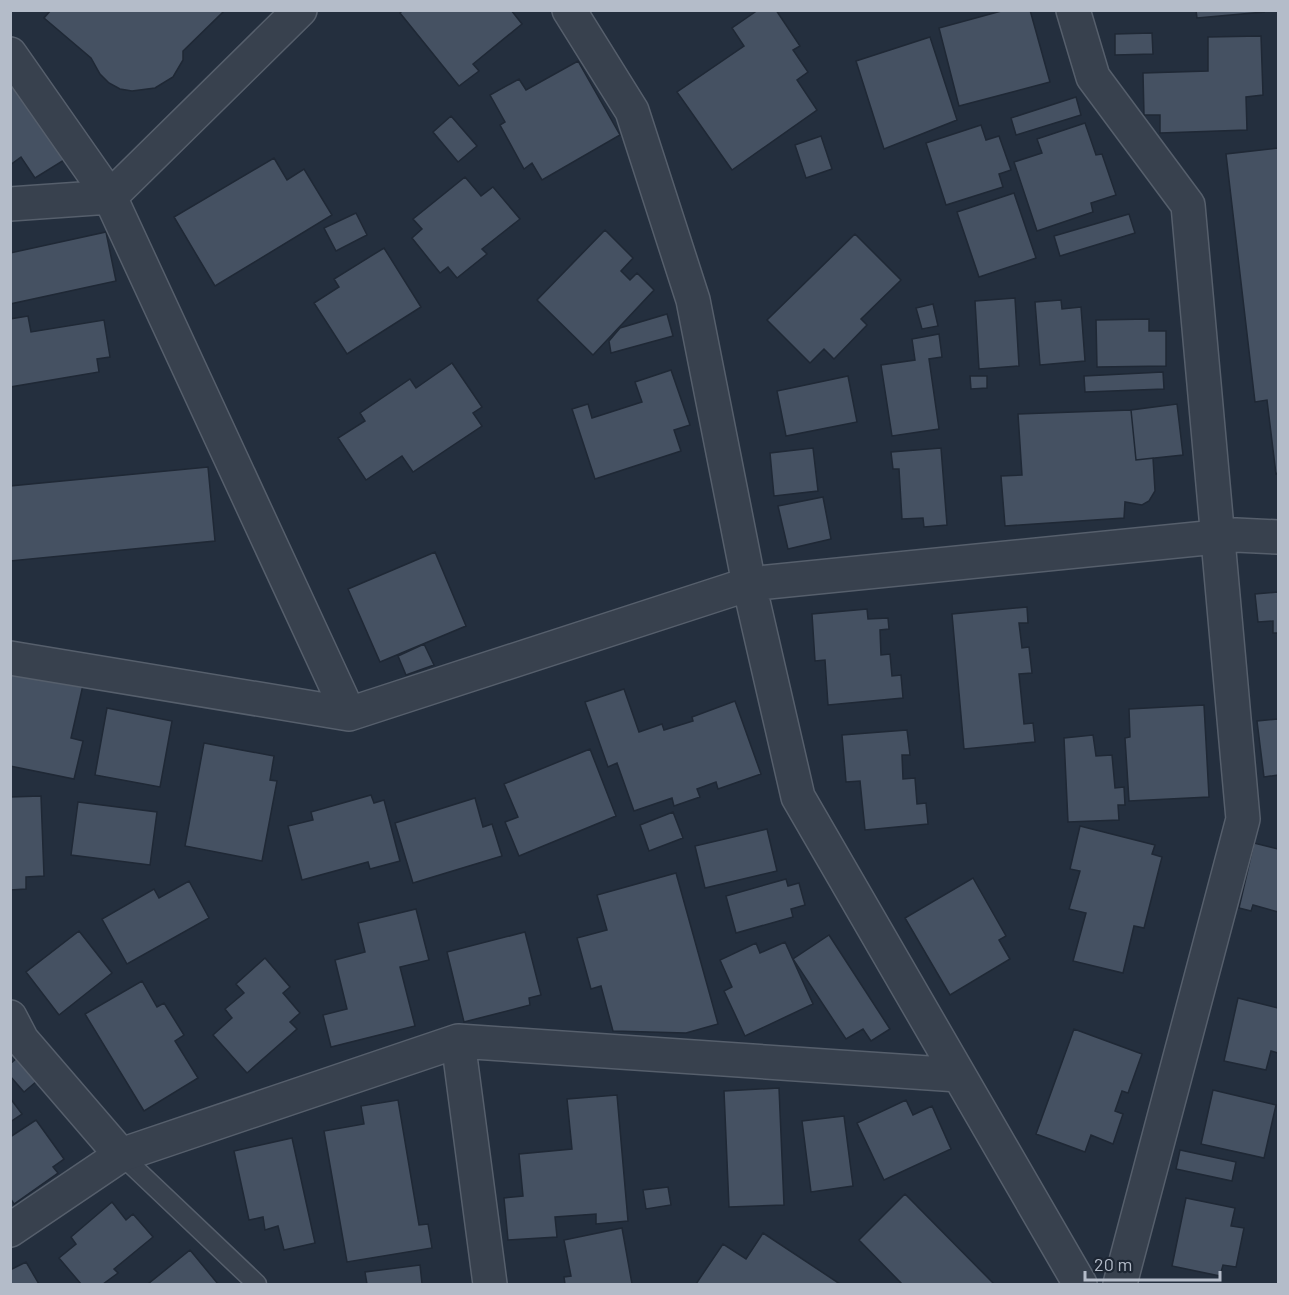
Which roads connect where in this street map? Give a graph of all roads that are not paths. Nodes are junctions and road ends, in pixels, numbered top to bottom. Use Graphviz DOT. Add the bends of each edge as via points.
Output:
graph roads {
  1 [pos="300,10"];
  2 [pos="568,10"];
  3 [pos="1073,10"];
  4 [pos="10,54"];
  5 [pos="110,197"];
  6 [pos="10,204"];
  7 [pos="1219,537"];
  8 [pos="1278,537"];
  9 [pos="749,584"];
  10 [pos="10,658"];
  11 [pos="349,714"];
  12 [pos="10,1017"];
  13 [pos="458,1041"];
  14 [pos="958,1075"];
  15 [pos="121,1155"];
  16 [pos="10,1230"];
  17 [pos="257,1284"];
  18 [pos="490,1284"];
  19 [pos="1080,1284"];
  20 [pos="1120,1284"];
  1 -- 5 [label="street"];
  2 -- 9 [label="street" via="632,111 693,300"];
  3 -- 7 [label="street" via="1093,77 1188,205"];
  4 -- 5 [label="street"];
  5 -- 6 [label="street"];
  5 -- 11 [label="street"];
  7 -- 8 [label="street"];
  7 -- 9 [label="street"];
  7 -- 20 [label="street" via="1243,819"];
  9 -- 11 [label="street"];
  9 -- 14 [label="street" via="798,797"];
  10 -- 11 [label="street"];
  12 -- 15 [label="street" via="22,1040"];
  13 -- 14 [label="street"];
  13 -- 15 [label="street"];
  13 -- 18 [label="street"];
  14 -- 19 [label="street"];
  15 -- 16 [label="street"];
  15 -- 17 [label="lane"];
}
